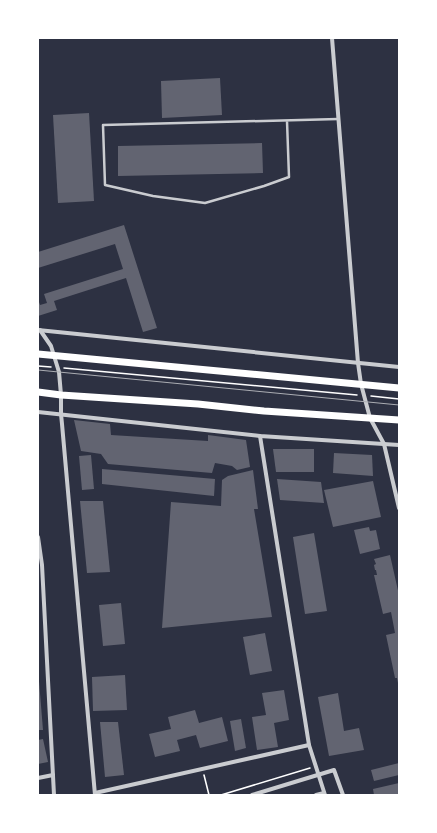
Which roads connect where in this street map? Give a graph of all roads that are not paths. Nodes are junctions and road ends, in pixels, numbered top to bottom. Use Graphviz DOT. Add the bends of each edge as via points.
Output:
graph roads {
  1 [pos="332,38"];
  2 [pos="339,119"];
  3 [pos="287,121"];
  4 [pos="39,330"];
  5 [pos="38,354"];
  6 [pos="54,356"];
  7 [pos="358,363"];
  8 [pos="399,367"];
  9 [pos="361,384"];
  10 [pos="399,388"];
  11 [pos="38,392"];
  12 [pos="62,394"];
  13 [pos="38,412"];
  14 [pos="61,414"];
  15 [pos="370,418"];
  16 [pos="399,420"];
  17 [pos="260,436"];
  18 [pos="384,444"];
  19 [pos="399,446"];
  20 [pos="399,508"];
  21 [pos="38,537"];
  22 [pos="309,745"];
  23 [pos="318,774"];
  24 [pos="53,775"];
  25 [pos="38,778"];
  26 [pos="95,794"];
  27 [pos="325,794"];
  28 [pos="54,795"];
  29 [pos="252,795"];
  30 [pos="316,795"];
  31 [pos="342,795"];
  1 -- 2 [label="street"];
  2 -- 3 [label="lane"];
  2 -- 7 [label="street"];
  3 -- 3 [label="lane" via="103,125 105,185 153,196 205,203 264,186 289,177"];
  4 -- 6 [label="street" via="51,346"];
  4 -- 7 [label="street"];
  5 -- 6 [label="main road"];
  6 -- 9 [label="main road"];
  6 -- 12 [label="street"];
  7 -- 8 [label="street"];
  7 -- 9 [label="street"];
  9 -- 10 [label="main road"];
  9 -- 15 [label="street"];
  11 -- 12 [label="main road"];
  12 -- 14 [label="street"];
  12 -- 15 [label="main road"];
  13 -- 14 [label="street"];
  14 -- 17 [label="street"];
  14 -- 26 [label="street"];
  15 -- 16 [label="main road"];
  15 -- 18 [label="street"];
  17 -- 18 [label="street"];
  17 -- 22 [label="street"];
  18 -- 19 [label="street"];
  18 -- 20 [label="street"];
  21 -- 24 [label="street" via="42,565"];
  22 -- 23 [label="street"];
  22 -- 26 [label="street"];
  23 -- 27 [label="street"];
  23 -- 29 [label="street"];
  23 -- 31 [label="street" via="334,770"];
  24 -- 25 [label="street"];
  24 -- 28 [label="street"];
  27 -- 30 [label="street"];
}
